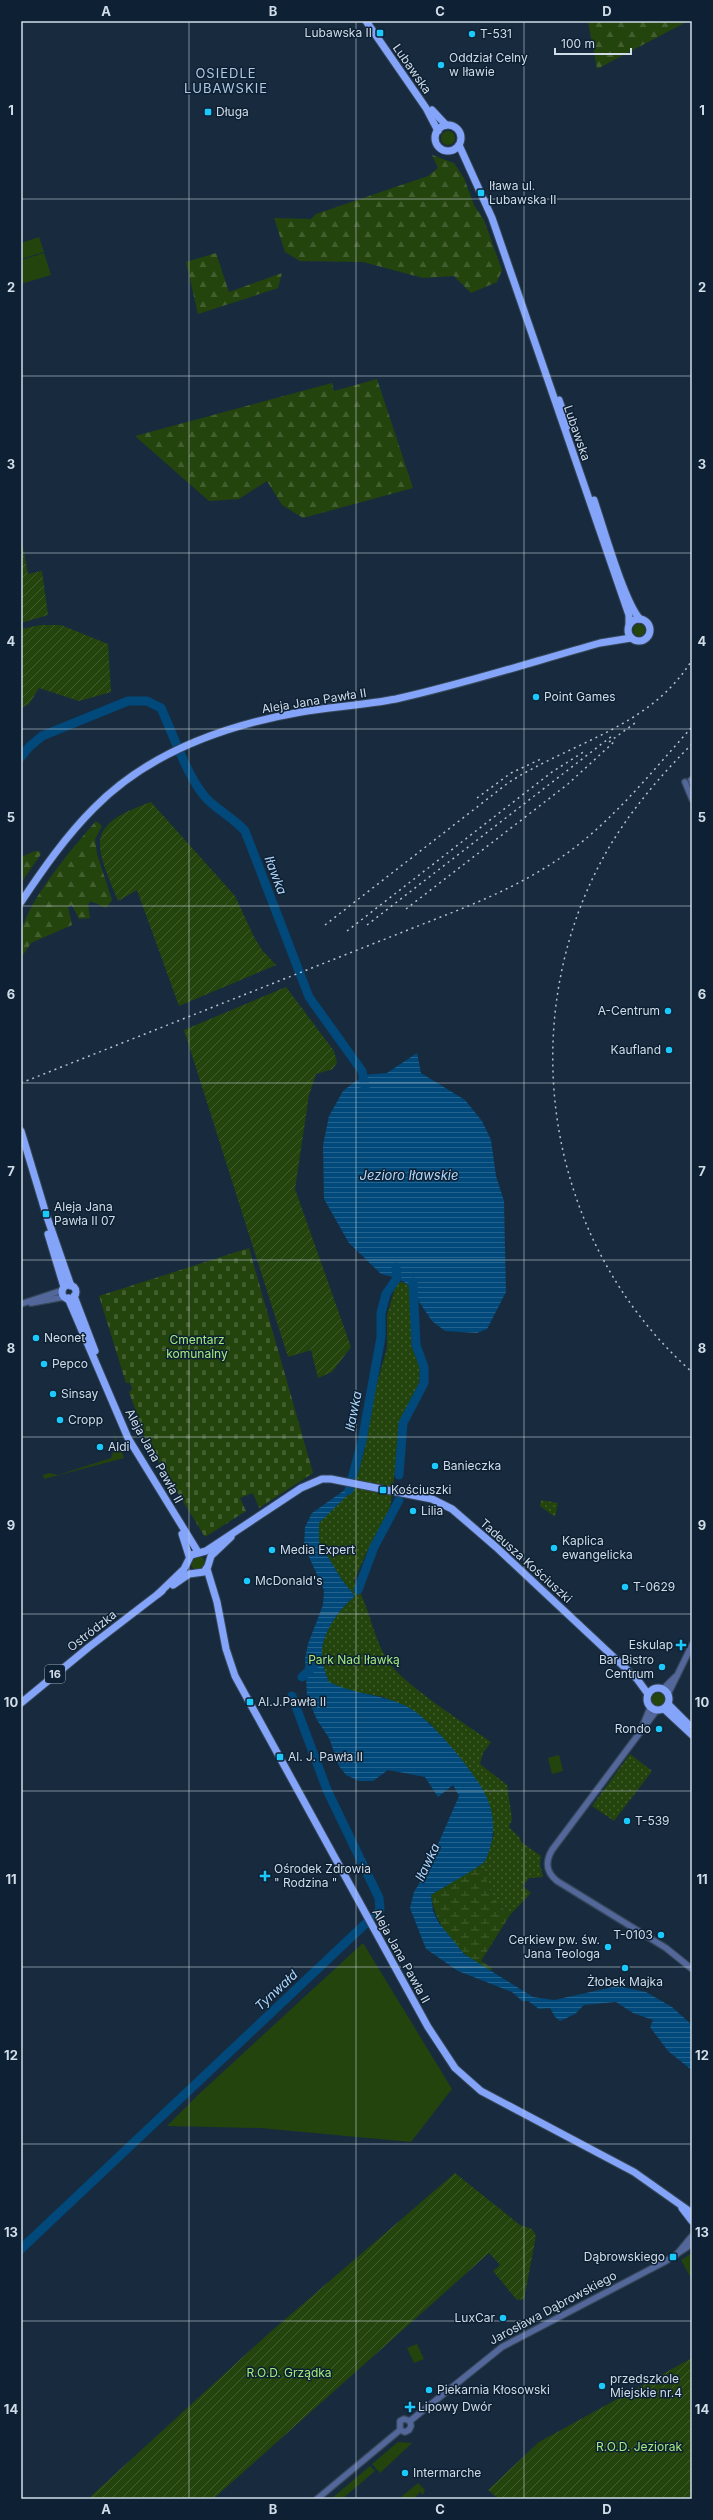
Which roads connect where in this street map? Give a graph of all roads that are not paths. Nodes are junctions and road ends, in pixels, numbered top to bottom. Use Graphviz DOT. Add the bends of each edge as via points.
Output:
graph roads {
  1 [pos="366,21"];
  2 [pos="371,21"];
  3 [pos="446,125"];
  4 [pos="438,131"];
  5 [pos="459,145"];
  6 [pos="449,151"];
  7 [pos="471,174"];
  8 [pos="503,250"];
  9 [pos="640,619"];
  10 [pos="629,627"];
  11 [pos="631,638"];
  12 [pos="600,643"];
  13 [pos="689,782"];
  14 [pos="692,799"];
  15 [pos="21,902"];
  16 [pos="21,1131"];
  17 [pos="67,1292"];
  18 [pos="23,1304"];
  19 [pos="175,1515"];
  20 [pos="245,1525"];
  21 [pos="200,1552"];
  22 [pos="189,1556"];
  23 [pos="208,1560"];
  24 [pos="187,1564"];
  25 [pos="207,1569"];
  26 [pos="196,1574"];
  27 [pos="158,1594"];
  28 [pos="219,1616"];
  29 [pos="692,1645"];
  30 [pos="665,1691"];
  31 [pos="650,1692"];
  32 [pos="21,1703"];
  33 [pos="666,1707"];
  34 [pos="653,1709"];
  35 [pos="692,1728"];
  36 [pos="692,1735"];
  37 [pos="692,1969"];
  38 [pos="678,2203"];
  39 [pos="692,2213"];
  40 [pos="692,2221"];
  41 [pos="692,2236"];
  42 [pos="692,2244"];
  43 [pos="676,2255"];
  44 [pos="410,2421"];
  45 [pos="400,2430"];
  46 [pos="317,2499"];
  1 -- 4 [label="main road, Lubawska" via="426,108"];
  2 -- 3 [label="main road, Lubawska" via="424,101"];
  3 -- 4 [label="main road"];
  3 -- 5 [label="main road" via="454,126 459,131"];
  4 -- 6 [label="main road" via="438,145"];
  5 -- 6 [label="main road"];
  5 -- 7 [label="main road, Lubawska"];
  6 -- 7 [label="main road, Lubawska" via="458,157"];
  7 -- 8 [label="main road, Lubawska" via="492,218"];
  8 -- 9 [label="main road, Lubawska" via="521,289 626,593 634,613"];
  8 -- 10 [label="main road, Lubawska" via="629,615"];
  9 -- 10 [label="main road"];
  9 -- 11 [label="main road" via="648,623 649,635 641,641"];
  10 -- 11 [label="main road"];
  10 -- 12 [label="main road, Aleja Jana Pawła II"];
  11 -- 12 [label="main road, Aleja Jana Pawła II"];
  12 -- 15 [label="main road, Aleja Jana Pawła II" via="402,697 301,712 235,728 177,750 126,781 95,806 77,826"];
  13 -- 14 [label="street"];
  16 -- 17 [label="main road, Aleja Jana Pawła II" via="46,1214 49,1238"];
  17 -- 18 [label="street"];
  17 -- 19 [label="main road, Aleja Jana Pawła II" via="128,1438"];
  19 -- 21 [label="main road, Aleja Jana Pawła II"];
  19 -- 22 [label="main road, Aleja Jana Pawła II"];
  20 -- 21 [label="main road"];
  20 -- 23 [label="main road"];
  20 -- 31 [label="main road, Tadeusza Kościuszki" via="312,1482 331,1479 432,1499 452,1509 508,1558"];
  21 -- 22 [label="main road"];
  21 -- 23 [label="main road"];
  22 -- 24 [label="main road, Ostródzka / 16"];
  23 -- 25 [label="main road"];
  24 -- 26 [label="main road"];
  24 -- 27 [label="main road, Ostródzka / 16"];
  25 -- 26 [label="main road, Ostródzka / 16"];
  25 -- 28 [label="main road, Aleja Jana Pawła II"];
  26 -- 27 [label="main road, Ostródzka / 16"];
  26 -- 28 [label="main road, Aleja Jana Pawła II" via="208,1587"];
  27 -- 32 [label="main road, Ostródzka / 16"];
  28 -- 38 [label="main road, Aleja Jana Pawła II" via="235,1676 441,2049 466,2080 493,2098 634,2172"];
  29 -- 30 [label="street" via="676,1677"];
  30 -- 31 [label="main road"];
  30 -- 33 [label="main road"];
  31 -- 34 [label="main road" via="646,1700"];
  33 -- 34 [label="main road"];
  33 -- 35 [label="main road"];
  33 -- 36 [label="main road"];
  34 -- 37 [label="street" via="552,1850 547,1864 549,1873 557,1881 666,1948"];
  38 -- 39 [label="main road, Aleja Jana Pawła II"];
  38 -- 40 [label="main road, Aleja Jana Pawła II"];
  41 -- 43 [label="street, Jarosława Dąbrowskiego"];
  42 -- 43 [label="street, Jarosława Dąbrowskiego"];
  43 -- 44 [label="street, Jarosława Dąbrowskiego" via="502,2347"];
  44 -- 45 [label="street" via="400,2421"];
  44 -- 45 [label="street" via="412,2426 409,2430"];
  45 -- 46 [label="street"];
}
